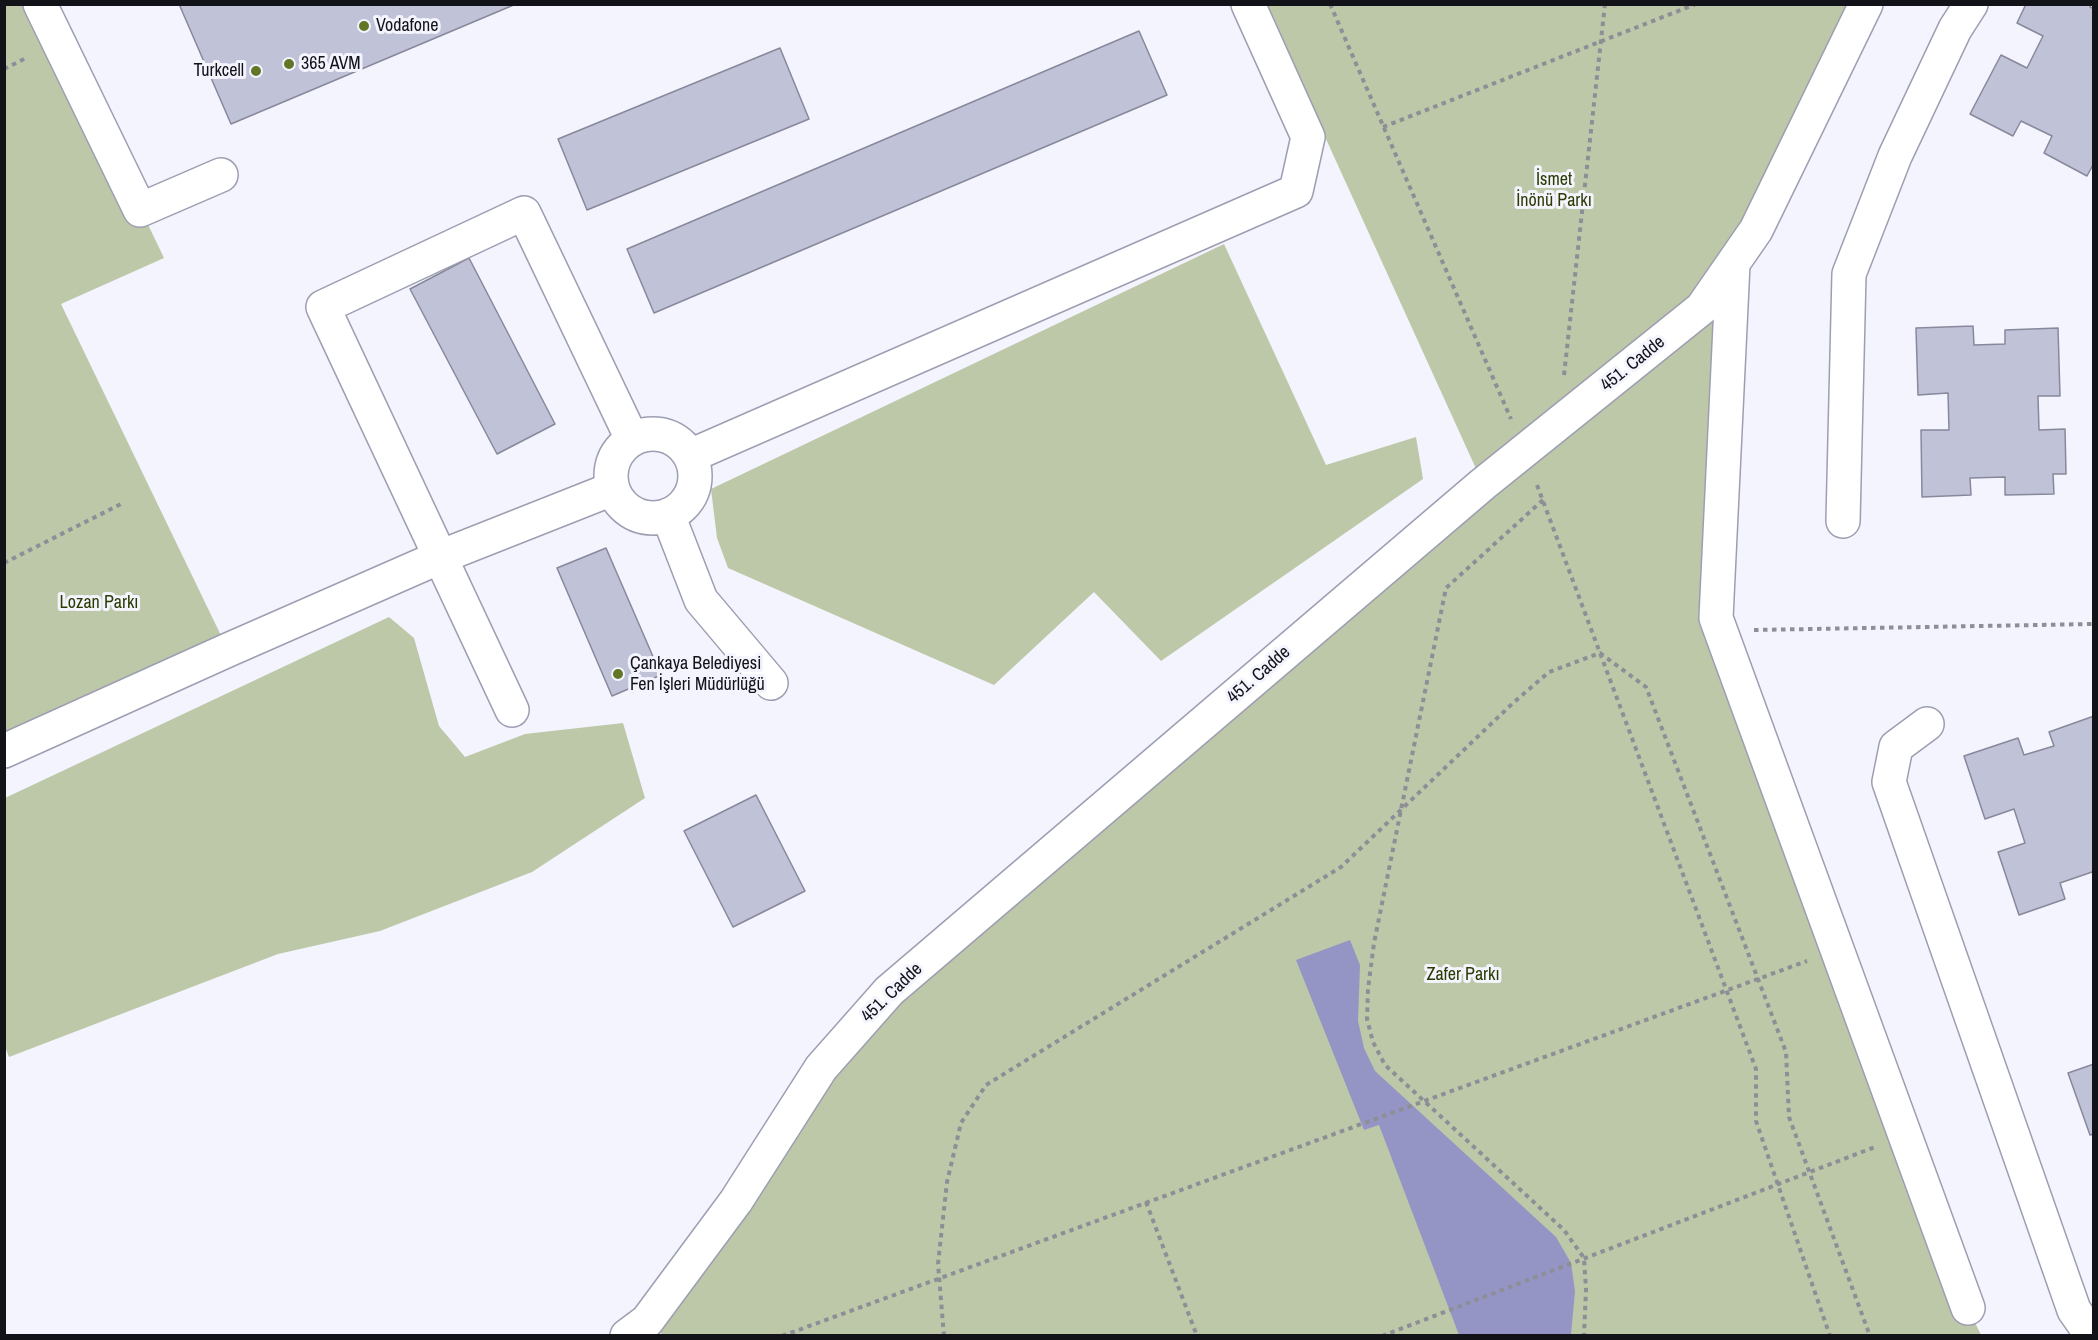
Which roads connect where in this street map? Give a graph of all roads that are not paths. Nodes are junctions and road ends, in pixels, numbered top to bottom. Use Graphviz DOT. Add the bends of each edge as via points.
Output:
graph roads {
  1 [pos="40,4"];
  2 [pos="1248,4"];
  3 [pos="1866,4"];
  4 [pos="1971,4"];
  5 [pos="221,175"];
  6 [pos="1733,264"];
  7 [pos="632,440"];
  8 [pos="690,456"];
  9 [pos="612,489"];
  10 [pos="668,515"];
  11 [pos="1843,521"];
  12 [pos="440,557"];
  13 [pos="771,683"];
  14 [pos="512,710"];
  15 [pos="1927,724"];
  16 [pos="4,751"];
  17 [pos="1968,1308"];
  18 [pos="646,1330"];
  19 [pos="2092,1335"];
  1 -- 5 [label="street" via="141,210"];
  2 -- 8 [label="street" via="1308,137 1296,190"];
  3 -- 6 [label="street, 451. Cadde" via="1756,230"];
  4 -- 11 [label="street" via="1955,29 1895,156 1849,274"];
  6 -- 17 [label="street" via="1716,618"];
  6 -- 18 [label="street, 451. Cadde" via="1702,308 1483,484 889,991 821,1068 736,1201"];
  7 -- 8 [label="street" via="661,434 683,445"];
  7 -- 9 [label="street" via="625,443 612,465"];
  7 -- 12 [label="street" via="524,213 323,307"];
  8 -- 10 [label="street" via="695,480 692,492 685,504"];
  9 -- 10 [label="street" via="618,500 638,515"];
  9 -- 12 [label="street"];
  10 -- 13 [label="street" via="701,600"];
  12 -- 14 [label="street"];
  12 -- 16 [label="street"];
  15 -- 19 [label="street" via="1896,747 1889,782 2074,1310"];
}
